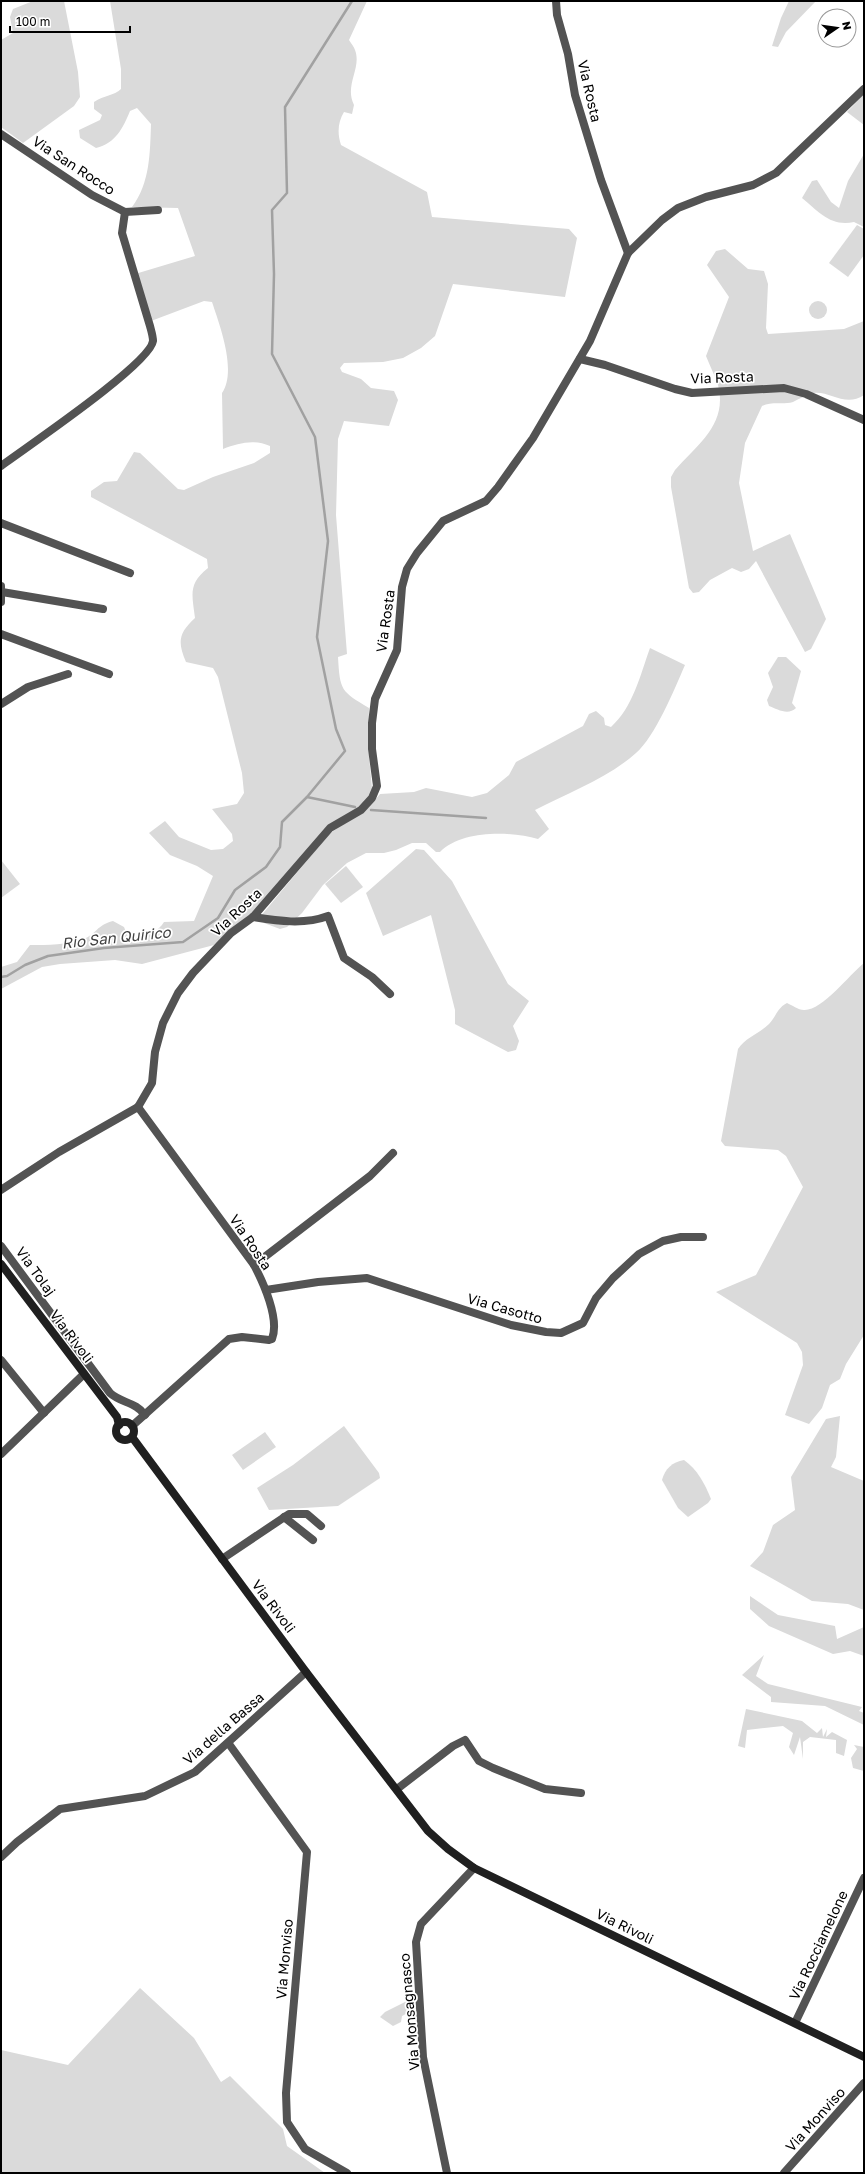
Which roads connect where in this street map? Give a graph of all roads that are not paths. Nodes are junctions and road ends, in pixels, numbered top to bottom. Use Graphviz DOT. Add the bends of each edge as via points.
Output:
graph roads {
  1 [pos="556,1"];
  2 [pos="864,89"];
  3 [pos="1,134"];
  4 [pos="158,210"];
  5 [pos="125,212"];
  6 [pos="628,253"];
  7 [pos="580,359"];
  8 [pos="864,420"];
  9 [pos="1,466"];
  10 [pos="1,523"];
  11 [pos="130,573"];
  12 [pos="1,586"];
  13 [pos="2,592"];
  14 [pos="1,602"];
  15 [pos="103,609"];
  16 [pos="1,634"];
  17 [pos="68,674"];
  18 [pos="110,674"];
  19 [pos="1,704"];
  20 [pos="253,917"];
  21 [pos="390,994"];
  22 [pos="138,1107"];
  23 [pos="393,1153"];
  24 [pos="1,1190"];
  25 [pos="703,1238"];
  26 [pos="1,1246"];
  27 [pos="1,1264"];
  28 [pos="254,1264"];
  29 [pos="266,1290"];
  30 [pos="1,1360"];
  31 [pos="84,1374"];
  32 [pos="44,1413"];
  33 [pos="145,1415"];
  34 [pos="120,1425"];
  35 [pos="132,1426"];
  36 [pos="132,1437"];
  37 [pos="1,1454"];
  38 [pos="284,1517"];
  39 [pos="321,1526"];
  40 [pos="313,1540"];
  41 [pos="222,1559"];
  42 [pos="306,1672"];
  43 [pos="229,1744"];
  44 [pos="397,1789"];
  45 [pos="581,1793"];
  46 [pos="1,1857"];
  47 [pos="474,1868"];
  48 [pos="864,1878"];
  49 [pos="795,2023"];
  50 [pos="864,2057"];
  51 [pos="864,2083"];
  52 [pos="347,2173"];
  53 [pos="447,2173"];
  54 [pos="784,2173"];
  1 -- 6 [label="street, Via Rosta" via="575,95 601,180"];
  2 -- 6 [label="street, Via Rosta" via="776,173 753,185 706,197 678,208"];
  3 -- 5 [label="street, Via San Rocco" via="92,195"];
  4 -- 5 [label="street"];
  5 -- 9 [label="street" via="122,233 153,341 146,354 99,394 67,420"];
  6 -- 7 [label="street, Via Rosta"];
  7 -- 8 [label="street, Via Rosta" via="692,393 784,388 806,394"];
  7 -- 20 [label="street, Via Rosta" via="533,438 498,487 486,501 443,521 417,552 407,569 402,587 397,650 375,699 372,749 377,786 372,798 361,810 330,828"];
  10 -- 11 [label="street"];
  12 -- 13 [label="street"];
  13 -- 14 [label="street"];
  13 -- 15 [label="street"];
  16 -- 18 [label="street"];
  17 -- 19 [label="street" via="28,688"];
  20 -- 21 [label="street" via="298,922 328,916 344,958 372,977"];
  20 -- 22 [label="street, Via Rosta" via="231,933 178,993 163,1023 155,1052 152,1084"];
  22 -- 24 [label="street" via="59,1152"];
  22 -- 28 [label="street, Via Rosta"];
  23 -- 28 [label="street" via="370,1176"];
  25 -- 29 [label="street, Via Casotto" via="681,1237 663,1241 639,1254 596,1298 583,1323 561,1333 511,1325 367,1278"];
  26 -- 33 [label="street, Via Tolaj" via="110,1393 122,1401 136,1405"];
  27 -- 31 [label="street, Via Rivoli"];
  28 -- 29 [label="street, Via Rosta"];
  29 -- 33 [label="street, Via Rosta" via="273,1320 272,1339 229,1339"];
  30 -- 32 [label="street"];
  31 -- 32 [label="street"];
  31 -- 34 [label="street, Via Rivoli" via="117,1417"];
  32 -- 37 [label="street"];
  33 -- 35 [label="street, Via Rosta"];
  34 -- 35 [label="street" via="125,1423"];
  34 -- 36 [label="street, Via Rivoli" via="117,1429 119,1437 127,1440"];
  35 -- 36 [label="street"];
  36 -- 41 [label="street, Via Rivoli"];
  38 -- 39 [label="street" via="295,1512 307,1514"];
  38 -- 40 [label="street"];
  38 -- 41 [label="street"];
  41 -- 42 [label="street, Via Rivoli"];
  42 -- 43 [label="street, Via della Bassa"];
  42 -- 44 [label="street, Via Rivoli"];
  43 -- 46 [label="street, Via della Bassa" via="195,1772 146,1796 60,1809"];
  43 -- 52 [label="street, Via Monviso" via="307,1852 286,2093 287,2122 305,2149"];
  44 -- 45 [label="street" via="453,1746 465,1740 479,1761 493,1768 546,1788"];
  44 -- 47 [label="street, Via Rivoli" via="428,1831"];
  47 -- 49 [label="street, Via Rivoli"];
  47 -- 53 [label="street, Via Monsagnasco" via="421,1924 416,1942 423,2057"];
  48 -- 49 [label="street, Via Rocciamelone"];
  49 -- 50 [label="street, Via Rivoli"];
  51 -- 54 [label="street, Via Monviso"];
}
